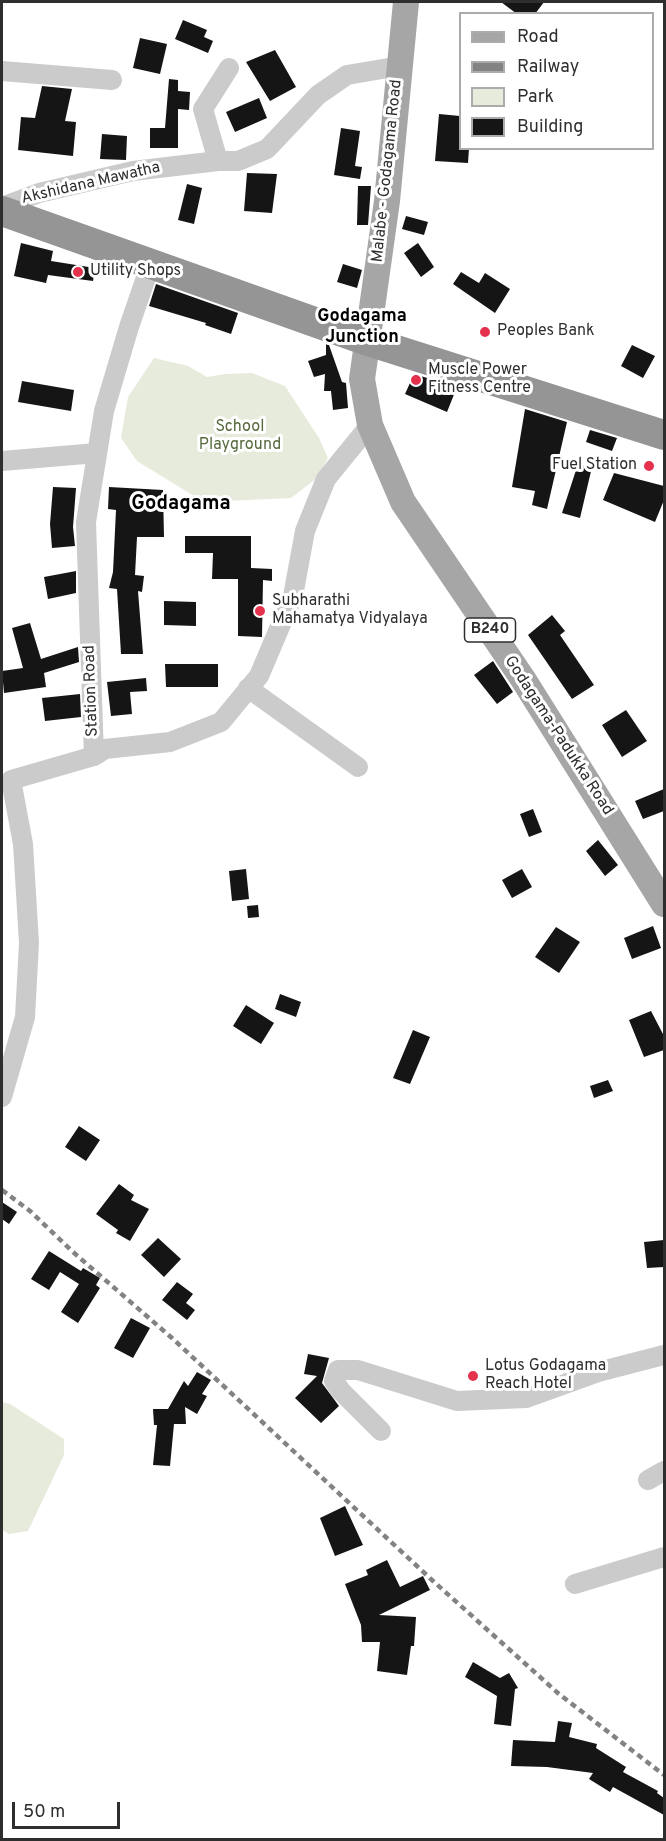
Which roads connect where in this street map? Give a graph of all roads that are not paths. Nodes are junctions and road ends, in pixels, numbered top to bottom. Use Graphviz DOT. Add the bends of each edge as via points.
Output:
graph roads {
  1 [pos="406,2"];
  2 [pos="400,66"];
  3 [pos="229,68"];
  4 [pos="2,71"];
  5 [pos="112,80"];
  6 [pos="218,160"];
  7 [pos="2,209"];
  8 [pos="151,263"];
  9 [pos="368,341"];
  10 [pos="370,425"];
  11 [pos="664,435"];
  12 [pos="97,453"];
  13 [pos="2,461"];
  14 [pos="248,688"];
  15 [pos="94,756"];
  16 [pos="358,767"];
  17 [pos="664,904"];
  18 [pos="2,1097"];
  19 [pos="664,1355"];
  20 [pos="381,1431"];
  21 [pos="664,1557"];
  22 [pos="575,1584"];
  1 -- 2 [label="main road, Malabe - Godagama Road / B240"];
  2 -- 6 [label="street, Akshidana Mawatha" via="347,75 318,94 267,150 238,161"];
  2 -- 9 [label="main road, Malabe - Godagama Road / B240"];
  3 -- 6 [label="street" via="203,109"];
  4 -- 5 [label="street"];
  6 -- 7 [label="street, Akshidana Mawatha" via="133,171 39,193"];
  7 -- 8 [label="highway"];
  8 -- 9 [label="highway"];
  8 -- 12 [label="street, Station Road" via="104,411"];
  9 -- 10 [label="main road, Godagama-Padukka Road / B240" via="362,379"];
  9 -- 11 [label="highway"];
  10 -- 14 [label="street" via="326,479 305,531 293,596 259,676"];
  10 -- 17 [label="main road, Godagama-Padukka Road / B240" via="404,502 523,679"];
  12 -- 13 [label="street"];
  12 -- 15 [label="street, Station Road" via="86,522"];
  14 -- 15 [label="street" via="221,722 170,742 105,749"];
  14 -- 16 [label="street"];
  15 -- 18 [label="street, Station Road" via="11,780 23,844 29,943 25,1017"];
  19 -- 20 [label="street" via="598,1372 526,1398 457,1401 358,1370 338,1370 334,1381 340,1391"];
  21 -- 22 [label="street"];
}
